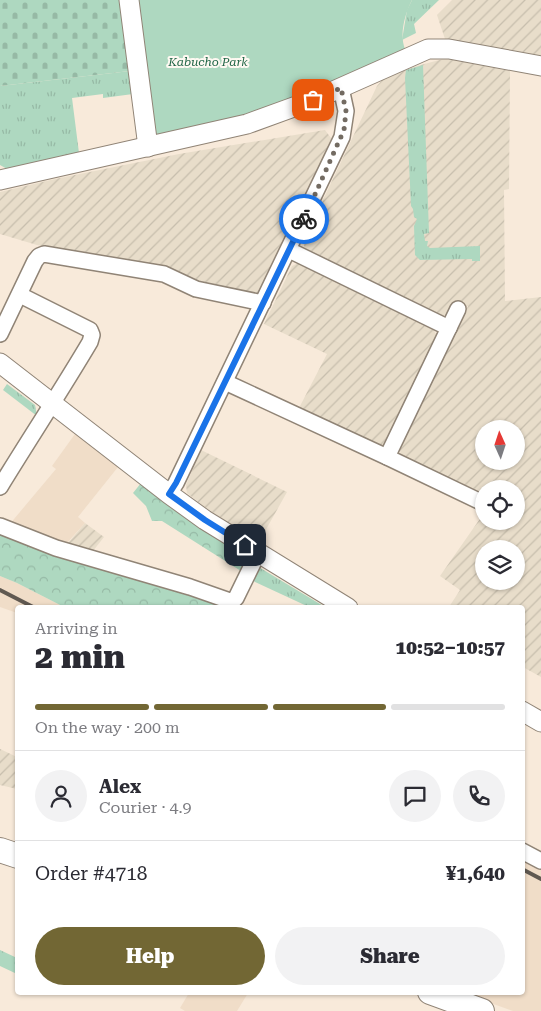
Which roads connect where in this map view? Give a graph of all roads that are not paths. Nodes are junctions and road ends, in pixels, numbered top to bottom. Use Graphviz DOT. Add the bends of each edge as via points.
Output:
graph roads {
  1 [pos="129,0"];
  2 [pos="541,66"];
  3 [pos="341,88"];
  4 [pos="148,146"];
  5 [pos="0,180"];
  6 [pos="289,250"];
  7 [pos="20,295"];
  8 [pos="263,303"];
  9 [pos="458,308"];
  10 [pos="449,328"];
  11 [pos="0,334"];
  12 [pos="0,363"];
  13 [pos="224,382"];
  14 [pos="53,403"];
  15 [pos="387,457"];
  16 [pos="0,486"];
  17 [pos="169,494"];
  18 [pos="475,499"];
  19 [pos="0,526"];
  20 [pos="258,553"];
  21 [pos="343,605"];
  22 [pos="525,713"];
  23 [pos="541,722"];
  24 [pos="0,850"];
  25 [pos="525,853"];
  26 [pos="15,855"];
  27 [pos="541,861"];
  28 [pos="438,995"];
  29 [pos="482,1011"];
  1 -- 4 [label="street"];
  2 -- 3 [label="street" via="434,48"];
  3 -- 4 [label="street" via="247,124"];
  3 -- 6 [label="street" via="346,111 342,138"];
  4 -- 5 [label="street"];
  6 -- 8 [label="street"];
  6 -- 10 [label="street"];
  7 -- 8 [label="street" via="35,261 44,254 164,274 196,289"];
  7 -- 11 [label="street"];
  7 -- 14 [label="street" via="90,330 92,335"];
  8 -- 13 [label="street"];
  9 -- 10 [label="street"];
  10 -- 15 [label="street"];
  12 -- 14 [label="street"];
  13 -- 15 [label="street"];
  13 -- 17 [label="street"];
  14 -- 16 [label="street"];
  14 -- 17 [label="street"];
  15 -- 18 [label="street"];
  17 -- 20 [label="street"];
  19 -- 20 [label="street" via="56,548 230,600 236,598"];
  20 -- 21 [label="street"];
  22 -- 23 [label="street"];
  24 -- 26 [label="highway"];
  25 -- 27 [label="street"];
  28 -- 29 [label="highway"];
}
